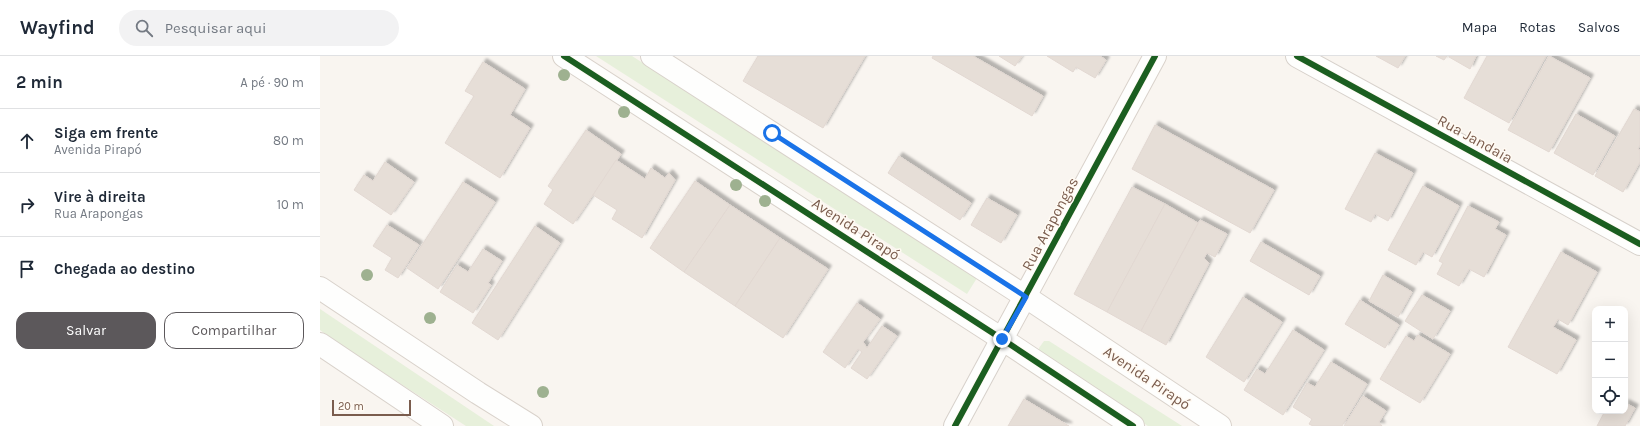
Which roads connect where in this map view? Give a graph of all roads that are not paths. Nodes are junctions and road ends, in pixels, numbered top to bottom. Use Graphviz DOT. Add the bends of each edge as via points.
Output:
graph roads {
  1 [pos="564,56"];
  2 [pos="652,56"];
  3 [pos="1155,56"];
  4 [pos="1296,56"];
  5 [pos="1640,244"];
  6 [pos="320,288"];
  7 [pos="1026,297"];
  8 [pos="1002,339"];
  9 [pos="320,344"];
  10 [pos="442,426"];
  11 [pos="531,426"];
  12 [pos="955,426"];
  13 [pos="1133,426"];
  14 [pos="1220,426"];
  1 -- 8 [label="street, Avenida Pirapó"];
  2 -- 7 [label="street, Avenida Pirapó"];
  3 -- 7 [label="street, Rua Arapongas"];
  4 -- 5 [label="street, Rua Jandaia"];
  6 -- 11 [label="street"];
  7 -- 8 [label="street, Rua Arapongas"];
  7 -- 14 [label="street, Avenida Pirapó"];
  8 -- 12 [label="street, Rua Arapongas"];
  8 -- 13 [label="street, Avenida Pirapó"];
  9 -- 10 [label="street"];
}
